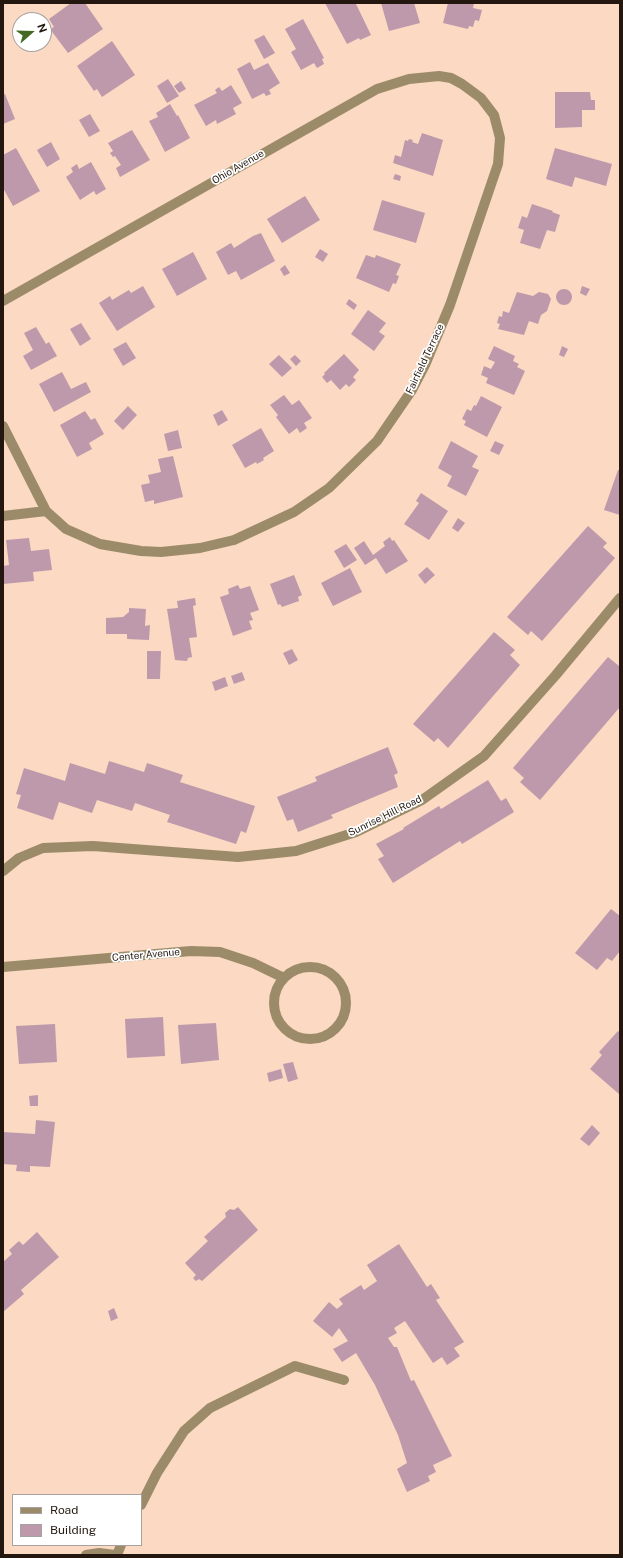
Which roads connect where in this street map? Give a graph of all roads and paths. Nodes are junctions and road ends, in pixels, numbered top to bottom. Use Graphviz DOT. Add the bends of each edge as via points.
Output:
graph roads {
  1 [pos="481,98"];
  2 [pos="3,301"];
  3 [pos="3,426"];
  4 [pos="46,512"];
  5 [pos="3,516"];
  6 [pos="620,598"];
  7 [pos="3,871"];
  8 [pos="3,967"];
  9 [pos="284,978"];
  10 [pos="344,1380"];
  11 [pos="142,1503"];
  12 [pos="121,1546"];
  13 [pos="86,1555"];
  14 [pos="116,1555"];
  1 -- 2 [label="street, Ohio Avenue" via="451,78 439,76 409,79 377,89"];
  1 -- 4 [label="street, Fairfield Terrace" via="496,121 500,138 498,164 436,341 412,390 377,441 357,463 329,488 294,512 234,540 200,548 161,552 100,544 66,529"];
  3 -- 4 [label="street, Fairfield Terrace"];
  4 -- 5 [label="street"];
  6 -- 7 [label="street, Sunrise Hill Road" via="484,756 422,800 356,832 296,851 238,857 93,846 43,848 19,858"];
  8 -- 9 [label="street, Center Avenue" via="191,951 220,952 254,963"];
  9 -- 9 [label="street" via="294,970 307,967 325,970 335,976 343,987 347,999 346,1012 340,1025 319,1039 306,1040 294,1036 284,1028 277,1017 274,1005 276,992"];
  10 -- 11 [label="street" via="295,1366 210,1408 184,1431 157,1473"];
  12 -- 14 [label="street"];
  13 -- 14 [label="street"];
}
